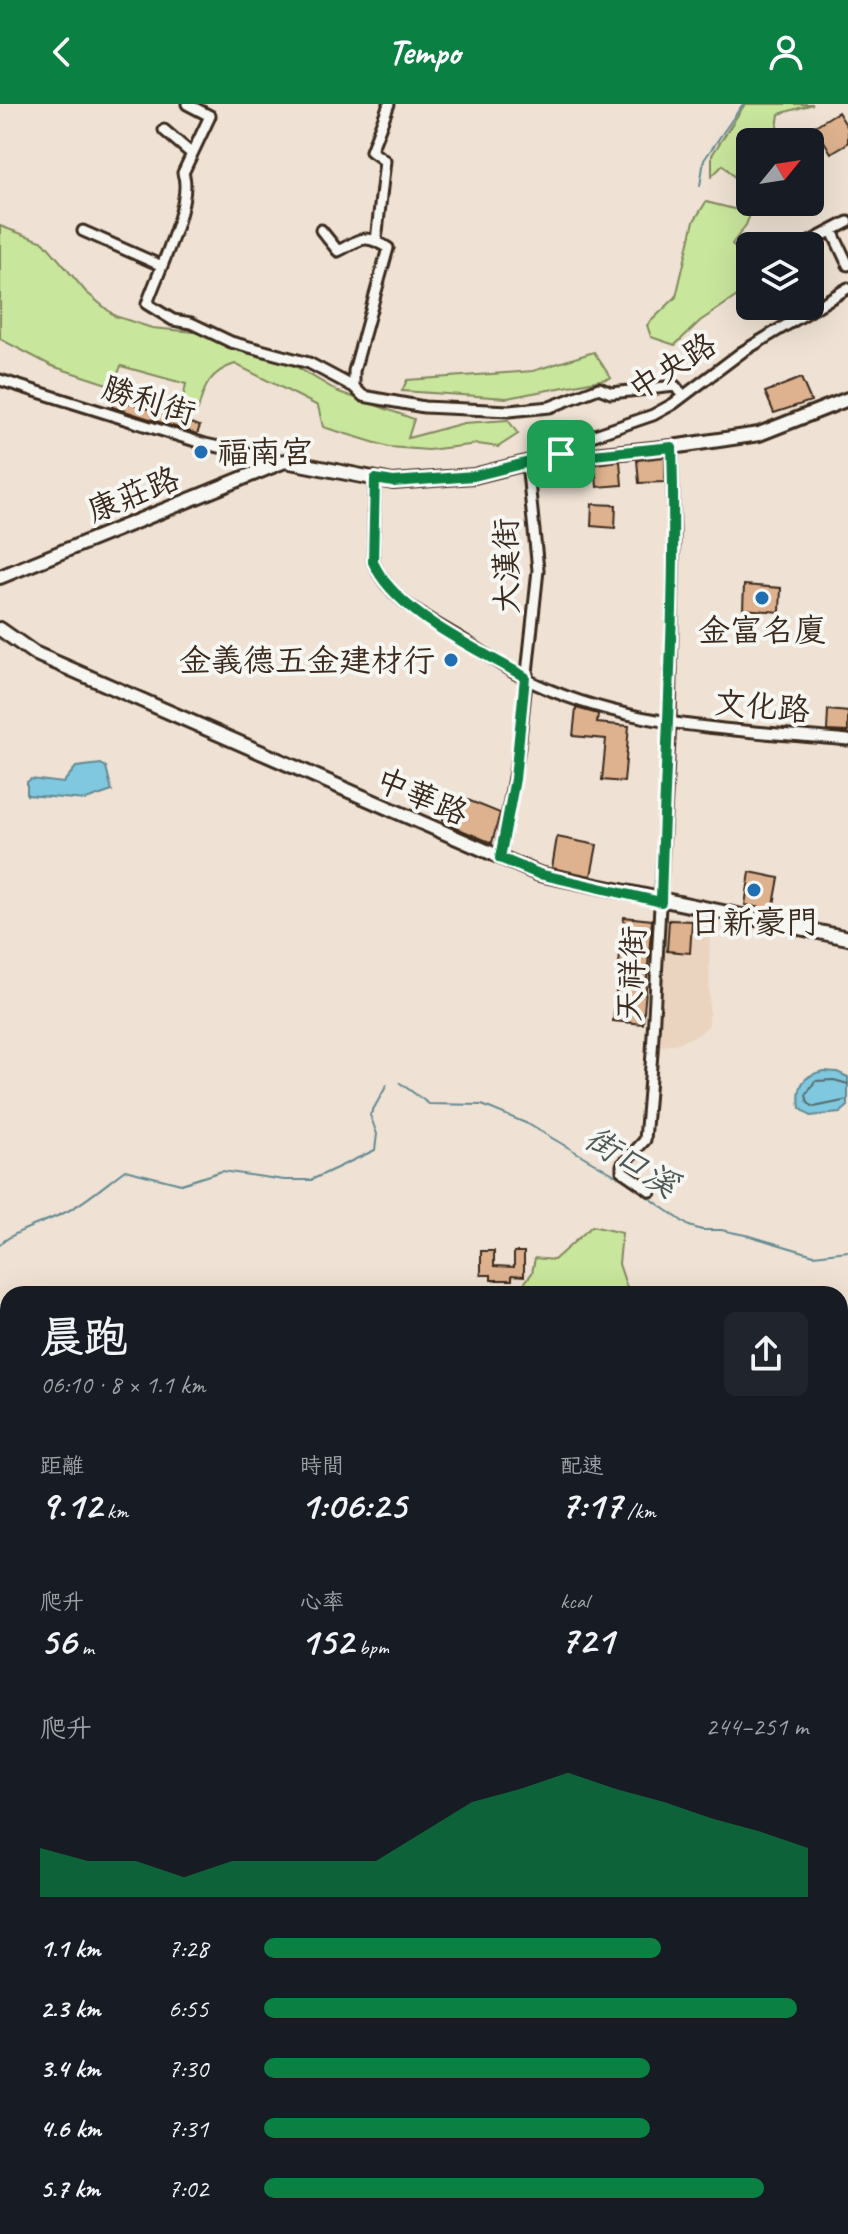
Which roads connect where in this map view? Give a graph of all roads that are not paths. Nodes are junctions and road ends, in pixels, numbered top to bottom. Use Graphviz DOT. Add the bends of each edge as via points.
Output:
graph roads {
  1 [pos="187,104"];
  2 [pos="389,104"];
  3 [pos="164,130"];
  4 [pos="192,154"];
  5 [pos="848,222"];
  6 [pos="321,230"];
  7 [pos="83,231"];
  8 [pos="832,231"];
  9 [pos="824,235"];
  10 [pos="376,241"];
  11 [pos="160,265"];
  12 [pos="848,265"];
  13 [pos="848,288"];
  14 [pos="824,302"];
  15 [pos="795,320"];
  16 [pos="0,380"];
  17 [pos="354,387"];
  18 [pos="683,396"];
  19 [pos="848,399"];
  20 [pos="672,447"];
  21 [pos="561,454"];
  22 [pos="285,461"];
  23 [pos="527,462"];
  24 [pos="375,479"];
  25 [pos="0,577"];
  26 [pos="0,629"];
  27 [pos="525,677"];
  28 [pos="670,722"];
  29 [pos="848,740"];
  30 [pos="500,858"];
  31 [pos="661,902"];
  32 [pos="848,938"];
  33 [pos="651,1191"];
  1 -- 4 [label="street" via="210,116"];
  2 -- 10 [label="street" via="371,151 385,161"];
  3 -- 4 [label="street"];
  4 -- 11 [label="street" via="183,173 181,211"];
  5 -- 8 [label="street"];
  6 -- 10 [label="street" via="338,251 362,238"];
  7 -- 11 [label="street"];
  8 -- 9 [label="street"];
  8 -- 12 [label="street"];
  10 -- 17 [label="street" via="388,248"];
  11 -- 17 [label="street" via="147,304 157,312 231,342 309,363"];
  13 -- 14 [label="street, 中央路"];
  15 -- 18 [label="street, 中央路"];
  16 -- 22 [label="street, 勝利街" via="205,444"];
  17 -- 18 [label="street" via="363,396 424,407 509,411 550,407 599,388 611,393 675,386"];
  18 -- 21 [label="street, 中央路" via="653,415 586,438"];
  19 -- 20 [label="street" via="759,434"];
  20 -- 21 [label="street"];
  20 -- 28 [label="street, 天祥街"];
  21 -- 23 [label="street"];
  22 -- 24 [label="street"];
  22 -- 25 [label="street, 康莊路"];
  23 -- 24 [label="street" via="474,476"];
  23 -- 27 [label="street, 大漢街" via="538,570"];
  24 -- 27 [label="street, 文化路" via="373,562 378,574 402,602"];
  26 -- 30 [label="street, 中華路" via="34,653"];
  27 -- 28 [label="street, 文化路" via="610,710"];
  27 -- 30 [label="street, 大漢街" via="515,779"];
  28 -- 29 [label="street, 文化路"];
  28 -- 31 [label="street, 天祥街"];
  30 -- 31 [label="street, 中華路" via="539,874"];
  31 -- 32 [label="street, 中華路"];
  31 -- 33 [label="street, 天祥街" via="645,1140 622,1165 622,1171"];
}
